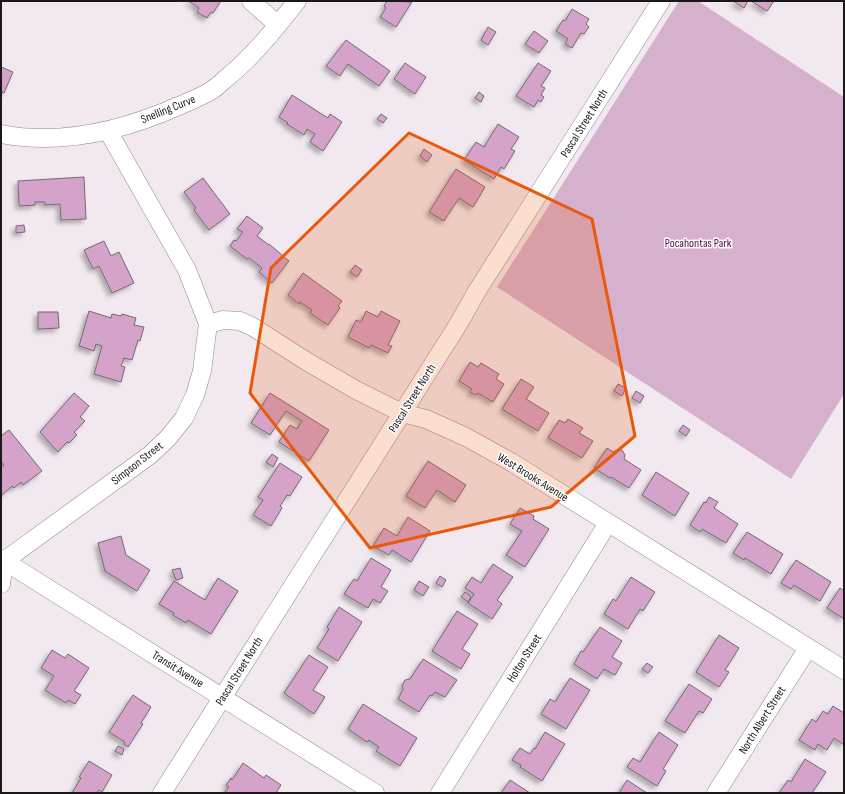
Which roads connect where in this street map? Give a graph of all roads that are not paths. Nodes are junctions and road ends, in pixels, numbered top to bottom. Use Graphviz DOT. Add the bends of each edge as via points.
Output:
graph roads {
  1 [pos="251,1"];
  2 [pos="297,1"];
  3 [pos="661,1"];
  4 [pos="278,25"];
  5 [pos="108,131"];
  6 [pos="1,134"];
  7 [pos="208,324"];
  8 [pos="402,413"];
  9 [pos="608,523"];
  10 [pos="3,560"];
  11 [pos="1,584"];
  12 [pos="808,648"];
  13 [pos="844,670"];
  14 [pos="222,697"];
  15 [pos="162,793"];
  16 [pos="375,793"];
  17 [pos="440,793"];
  18 [pos="716,793"];
  1 -- 4 [label="street"];
  2 -- 4 [label="street, Snelling Curve"];
  3 -- 8 [label="street, Pascal Street North"];
  4 -- 5 [label="street, Snelling Curve" via="262,46 209,92 159,115"];
  5 -- 6 [label="street, Snelling Curve" via="61,138"];
  5 -- 7 [label="street, Simpson Street" via="187,270"];
  7 -- 8 [label="street, West Brooks Avenue" via="224,320 240,321 356,390"];
  7 -- 10 [label="street, Simpson Street" via="202,371 195,395 184,418 168,438 150,455"];
  8 -- 9 [label="street, West Brooks Avenue" via="426,419 473,441"];
  8 -- 14 [label="street, Pascal Street North"];
  9 -- 12 [label="street, West Brooks Avenue"];
  9 -- 17 [label="street, Holton Street"];
  10 -- 11 [label="street"];
  10 -- 14 [label="street, Transit Avenue"];
  12 -- 13 [label="street, West Brooks Avenue"];
  12 -- 18 [label="street, North Albert Street"];
  14 -- 15 [label="street, Pascal Street North"];
  14 -- 16 [label="street, Transit Avenue"];
}
